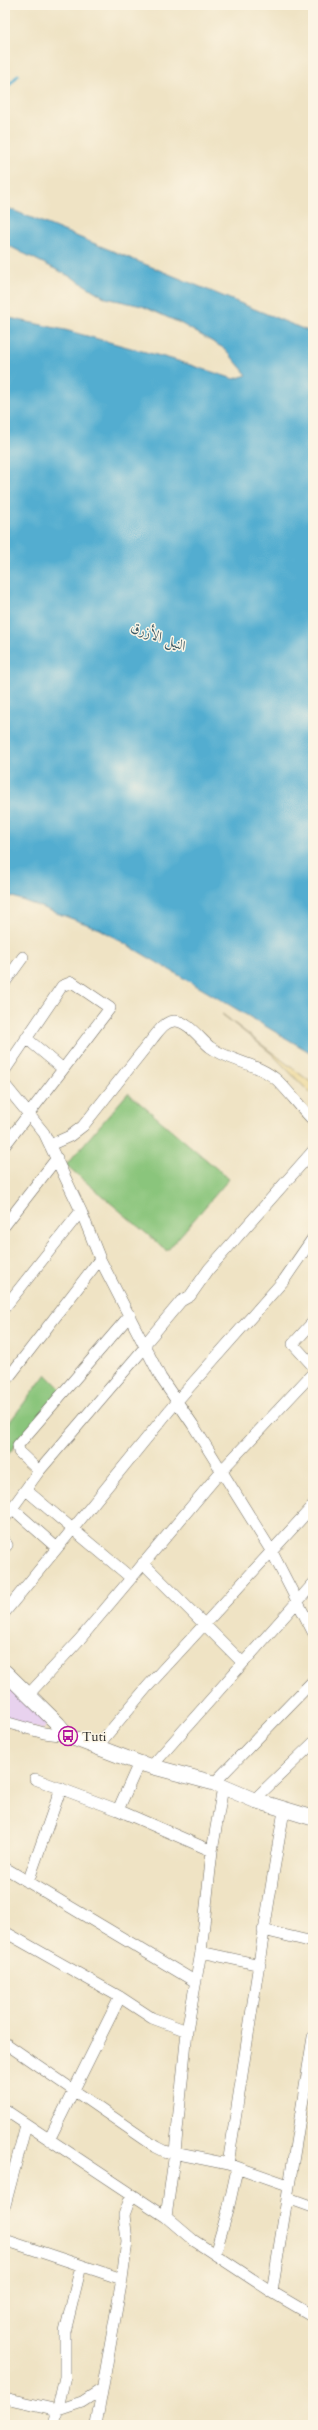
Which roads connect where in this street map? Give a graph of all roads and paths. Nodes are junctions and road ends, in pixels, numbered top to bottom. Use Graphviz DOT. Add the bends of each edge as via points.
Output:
graph roads {
  1 [pos="23,957"];
  2 [pos="5,982"];
  3 [pos="26,1038"];
  4 [pos="62,1068"];
  5 [pos="5,1070"];
  6 [pos="5,1086"];
  7 [pos="29,1114"];
  8 [pos="313,1120"];
  9 [pos="50,1145"];
  10 [pos="5,1146"];
  11 [pos="313,1151"];
  12 [pos="56,1158"];
  13 [pos="80,1211"];
  14 [pos="5,1225"];
  15 [pos="313,1238"];
  16 [pos="100,1259"];
  17 [pos="5,1307"];
  18 [pos="130,1315"];
  19 [pos="313,1322"];
  20 [pos="146,1345"];
  21 [pos="313,1366"];
  22 [pos="313,1373"];
  23 [pos="5,1382"];
  24 [pos="177,1401"];
  25 [pos="222,1470"];
  26 [pos="39,1471"];
  27 [pos="26,1490"];
  28 [pos="313,1506"];
  29 [pos="13,1509"];
  30 [pos="5,1518"];
  31 [pos="73,1529"];
  32 [pos="5,1542"];
  33 [pos="5,1547"];
  34 [pos="57,1548"];
  35 [pos="272,1552"];
  36 [pos="142,1563"];
  37 [pos="130,1577"];
  38 [pos="313,1584"];
  39 [pos="298,1601"];
  40 [pos="5,1612"];
  41 [pos="205,1626"];
  42 [pos="313,1632"];
  43 [pos="242,1662"];
  44 [pos="5,1672"];
  45 [pos="313,1681"];
  46 [pos="28,1695"];
  47 [pos="5,1722"];
  48 [pos="68,1736"];
  49 [pos="313,1743"];
  50 [pos="96,1748"];
  51 [pos="145,1765"];
  52 [pos="35,1779"];
  53 [pos="218,1785"];
  54 [pos="61,1788"];
  55 [pos="254,1800"];
  56 [pos="118,1810"];
  57 [pos="284,1811"];
  58 [pos="313,1818"];
  59 [pos="212,1851"];
  60 [pos="5,1868"];
  61 [pos="28,1882"];
  62 [pos="263,1930"];
  63 [pos="5,1932"];
  64 [pos="313,1942"];
  65 [pos="201,1952"];
  66 [pos="260,1965"];
  67 [pos="196,1982"];
  68 [pos="120,1997"];
  69 [pos="187,2031"];
  70 [pos="313,2037"];
  71 [pos="5,2043"];
  72 [pos="74,2089"];
  73 [pos="5,2110"];
  74 [pos="26,2125"];
  75 [pos="49,2140"];
  76 [pos="175,2152"];
  77 [pos="232,2167"];
  78 [pos="288,2184"];
  79 [pos="132,2196"];
  80 [pos="288,2198"];
  81 [pos="5,2205"];
  82 [pos="313,2207"];
  83 [pos="166,2217"];
  84 [pos="5,2240"];
  85 [pos="215,2254"];
  86 [pos="81,2266"];
  87 [pos="122,2279"];
  88 [pos="272,2292"];
  89 [pos="313,2316"];
  90 [pos="102,2389"];
  91 [pos="5,2398"];
  92 [pos="58,2410"];
  93 [pos="54,2425"];
  94 [pos="96,2425"];
  1 -- 2 [label="street"];
  3 -- 4 [label="street"];
  3 -- 4 [label="street" via="62,986 72,982 110,1008"];
  3 -- 5 [label="street"];
  4 -- 7 [label="street"];
  6 -- 7 [label="street"];
  7 -- 9 [label="street"];
  7 -- 10 [label="street"];
  8 -- 9 [label="street" via="278,1081 262,1070 223,1054 183,1023 174,1021 165,1024 157,1033 83,1126 70,1136"];
  9 -- 12 [label="street"];
  11 -- 20 [label="street" via="209,1269 190,1296 181,1301"];
  12 -- 13 [label="street"];
  12 -- 14 [label="street"];
  13 -- 16 [label="street"];
  13 -- 17 [label="street"];
  15 -- 24 [label="street" via="284,1280"];
  16 -- 18 [label="street"];
  16 -- 23 [label="street"];
  18 -- 20 [label="street"];
  18 -- 26 [label="street" via="18,1445 19,1452"];
  19 -- 21 [label="street" via="293,1344"];
  20 -- 24 [label="street" via="161,1378"];
  20 -- 26 [label="street"];
  22 -- 25 [label="street"];
  24 -- 25 [label="street"];
  24 -- 31 [label="street"];
  25 -- 35 [label="street"];
  25 -- 36 [label="street"];
  26 -- 27 [label="street"];
  27 -- 29 [label="street"];
  27 -- 31 [label="street"];
  28 -- 35 [label="street"];
  29 -- 30 [label="street"];
  29 -- 34 [label="street"];
  31 -- 34 [label="street"];
  31 -- 37 [label="street"];
  32 -- 33 [label="street"];
  34 -- 40 [label="street"];
  35 -- 39 [label="street"];
  35 -- 41 [label="street"];
  36 -- 37 [label="street"];
  36 -- 41 [label="street"];
  37 -- 46 [label="street" via="80,1639"];
  38 -- 39 [label="street"];
  39 -- 42 [label="street"];
  39 -- 43 [label="street"];
  41 -- 43 [label="street"];
  41 -- 50 [label="street" via="118,1719"];
  43 -- 51 [label="street"];
  44 -- 46 [label="street"];
  45 -- 53 [label="street"];
  46 -- 48 [label="street"];
  47 -- 48 [label="street" via="44,1733"];
  48 -- 50 [label="street"];
  49 -- 55 [label="street"];
  50 -- 51 [label="street"];
  51 -- 53 [label="street"];
  51 -- 56 [label="street"];
  52 -- 54 [label="street"];
  53 -- 55 [label="street"];
  53 -- 59 [label="street"];
  54 -- 56 [label="street"];
  54 -- 61 [label="street"];
  55 -- 57 [label="street"];
  56 -- 59 [label="street"];
  57 -- 58 [label="street"];
  57 -- 62 [label="street"];
  59 -- 65 [label="street"];
  60 -- 61 [label="street"];
  61 -- 67 [label="street"];
  62 -- 64 [label="street"];
  62 -- 66 [label="street"];
  63 -- 68 [label="street"];
  65 -- 66 [label="street"];
  65 -- 67 [label="street"];
  66 -- 77 [label="street"];
  67 -- 69 [label="street"];
  68 -- 69 [label="street" via="152,2018"];
  68 -- 72 [label="street"];
  69 -- 76 [label="street"];
  70 -- 78 [label="street"];
  71 -- 72 [label="street"];
  72 -- 75 [label="street"];
  72 -- 76 [label="street" via="156,2147"];
  73 -- 74 [label="street"];
  74 -- 75 [label="street"];
  74 -- 81 [label="street"];
  75 -- 79 [label="street"];
  76 -- 77 [label="street"];
  76 -- 83 [label="street"];
  77 -- 78 [label="street"];
  77 -- 85 [label="street" via="228,2210"];
  78 -- 80 [label="street"];
  79 -- 83 [label="street"];
  79 -- 87 [label="street" via="124,2216 126,2241"];
  80 -- 82 [label="street"];
  80 -- 88 [label="street"];
  83 -- 85 [label="street" via="193,2240"];
  84 -- 86 [label="street"];
  85 -- 88 [label="street"];
  86 -- 87 [label="street"];
  86 -- 92 [label="street" via="65,2332 65,2377"];
  87 -- 90 [label="street"];
  88 -- 89 [label="street"];
  90 -- 92 [label="street" via="82,2402"];
  90 -- 94 [label="street"];
  91 -- 92 [label="street"];
  92 -- 93 [label="street"];
}
